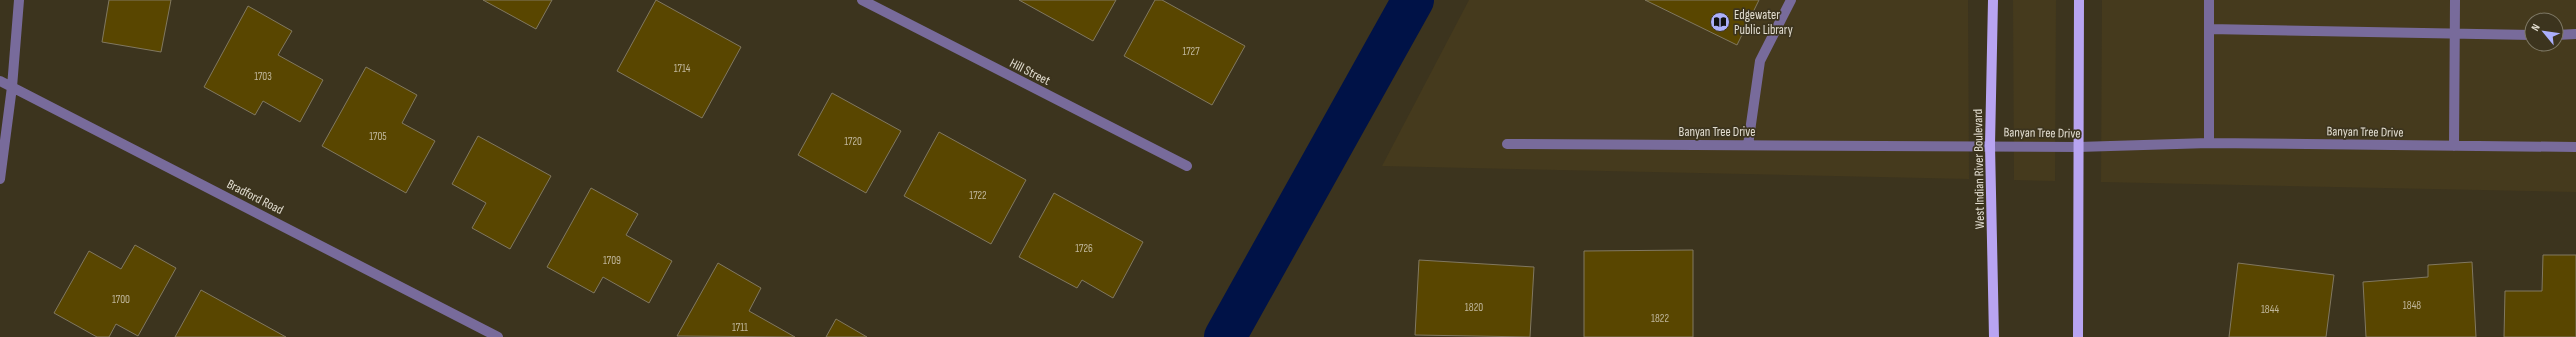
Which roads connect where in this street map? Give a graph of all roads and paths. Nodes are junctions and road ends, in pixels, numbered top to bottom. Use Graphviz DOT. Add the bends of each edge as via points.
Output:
graph roads {
  1 [pos="19,0"];
  2 [pos="862,0"];
  3 [pos="1791,0"];
  4 [pos="1993,0"];
  5 [pos="2079,0"];
  6 [pos="2209,0"];
  7 [pos="2455,0"];
  8 [pos="2209,29"];
  9 [pos="2524,34"];
  10 [pos="2564,34"];
  11 [pos="2576,34"];
  12 [pos="2454,35"];
  13 [pos="0,81"];
  14 [pos="12,87"];
  15 [pos="2209,143"];
  16 [pos="1507,144"];
  17 [pos="1748,145"];
  18 [pos="1990,145"];
  19 [pos="2454,146"];
  20 [pos="2078,147"];
  21 [pos="2576,147"];
  22 [pos="1187,166"];
  23 [pos="0,179"];
  24 [pos="498,337"];
  25 [pos="1994,337"];
  26 [pos="2078,337"];
  1 -- 14 [label="street"];
  2 -- 22 [label="street, Hill Street"];
  3 -- 17 [label="street" via="1760,61"];
  4 -- 18 [label="main road, West Indian River Boulevard"];
  5 -- 20 [label="main road"];
  6 -- 8 [label="street"];
  7 -- 12 [label="street"];
  8 -- 12 [label="street"];
  8 -- 15 [label="street"];
  9 -- 12 [label="street"];
  10 -- 11 [label="street"];
  12 -- 19 [label="street"];
  13 -- 14 [label="street, Bradford Road"];
  14 -- 23 [label="street"];
  14 -- 24 [label="street, Bradford Road"];
  15 -- 19 [label="street, Banyan Tree Drive"];
  15 -- 20 [label="street, Banyan Tree Drive"];
  16 -- 17 [label="street, Banyan Tree Drive"];
  17 -- 18 [label="street, Banyan Tree Drive"];
  18 -- 20 [label="street, Banyan Tree Drive"];
  18 -- 25 [label="main road, West Indian River Boulevard"];
  19 -- 21 [label="street, Banyan Tree Drive"];
  20 -- 26 [label="main road"];
}
